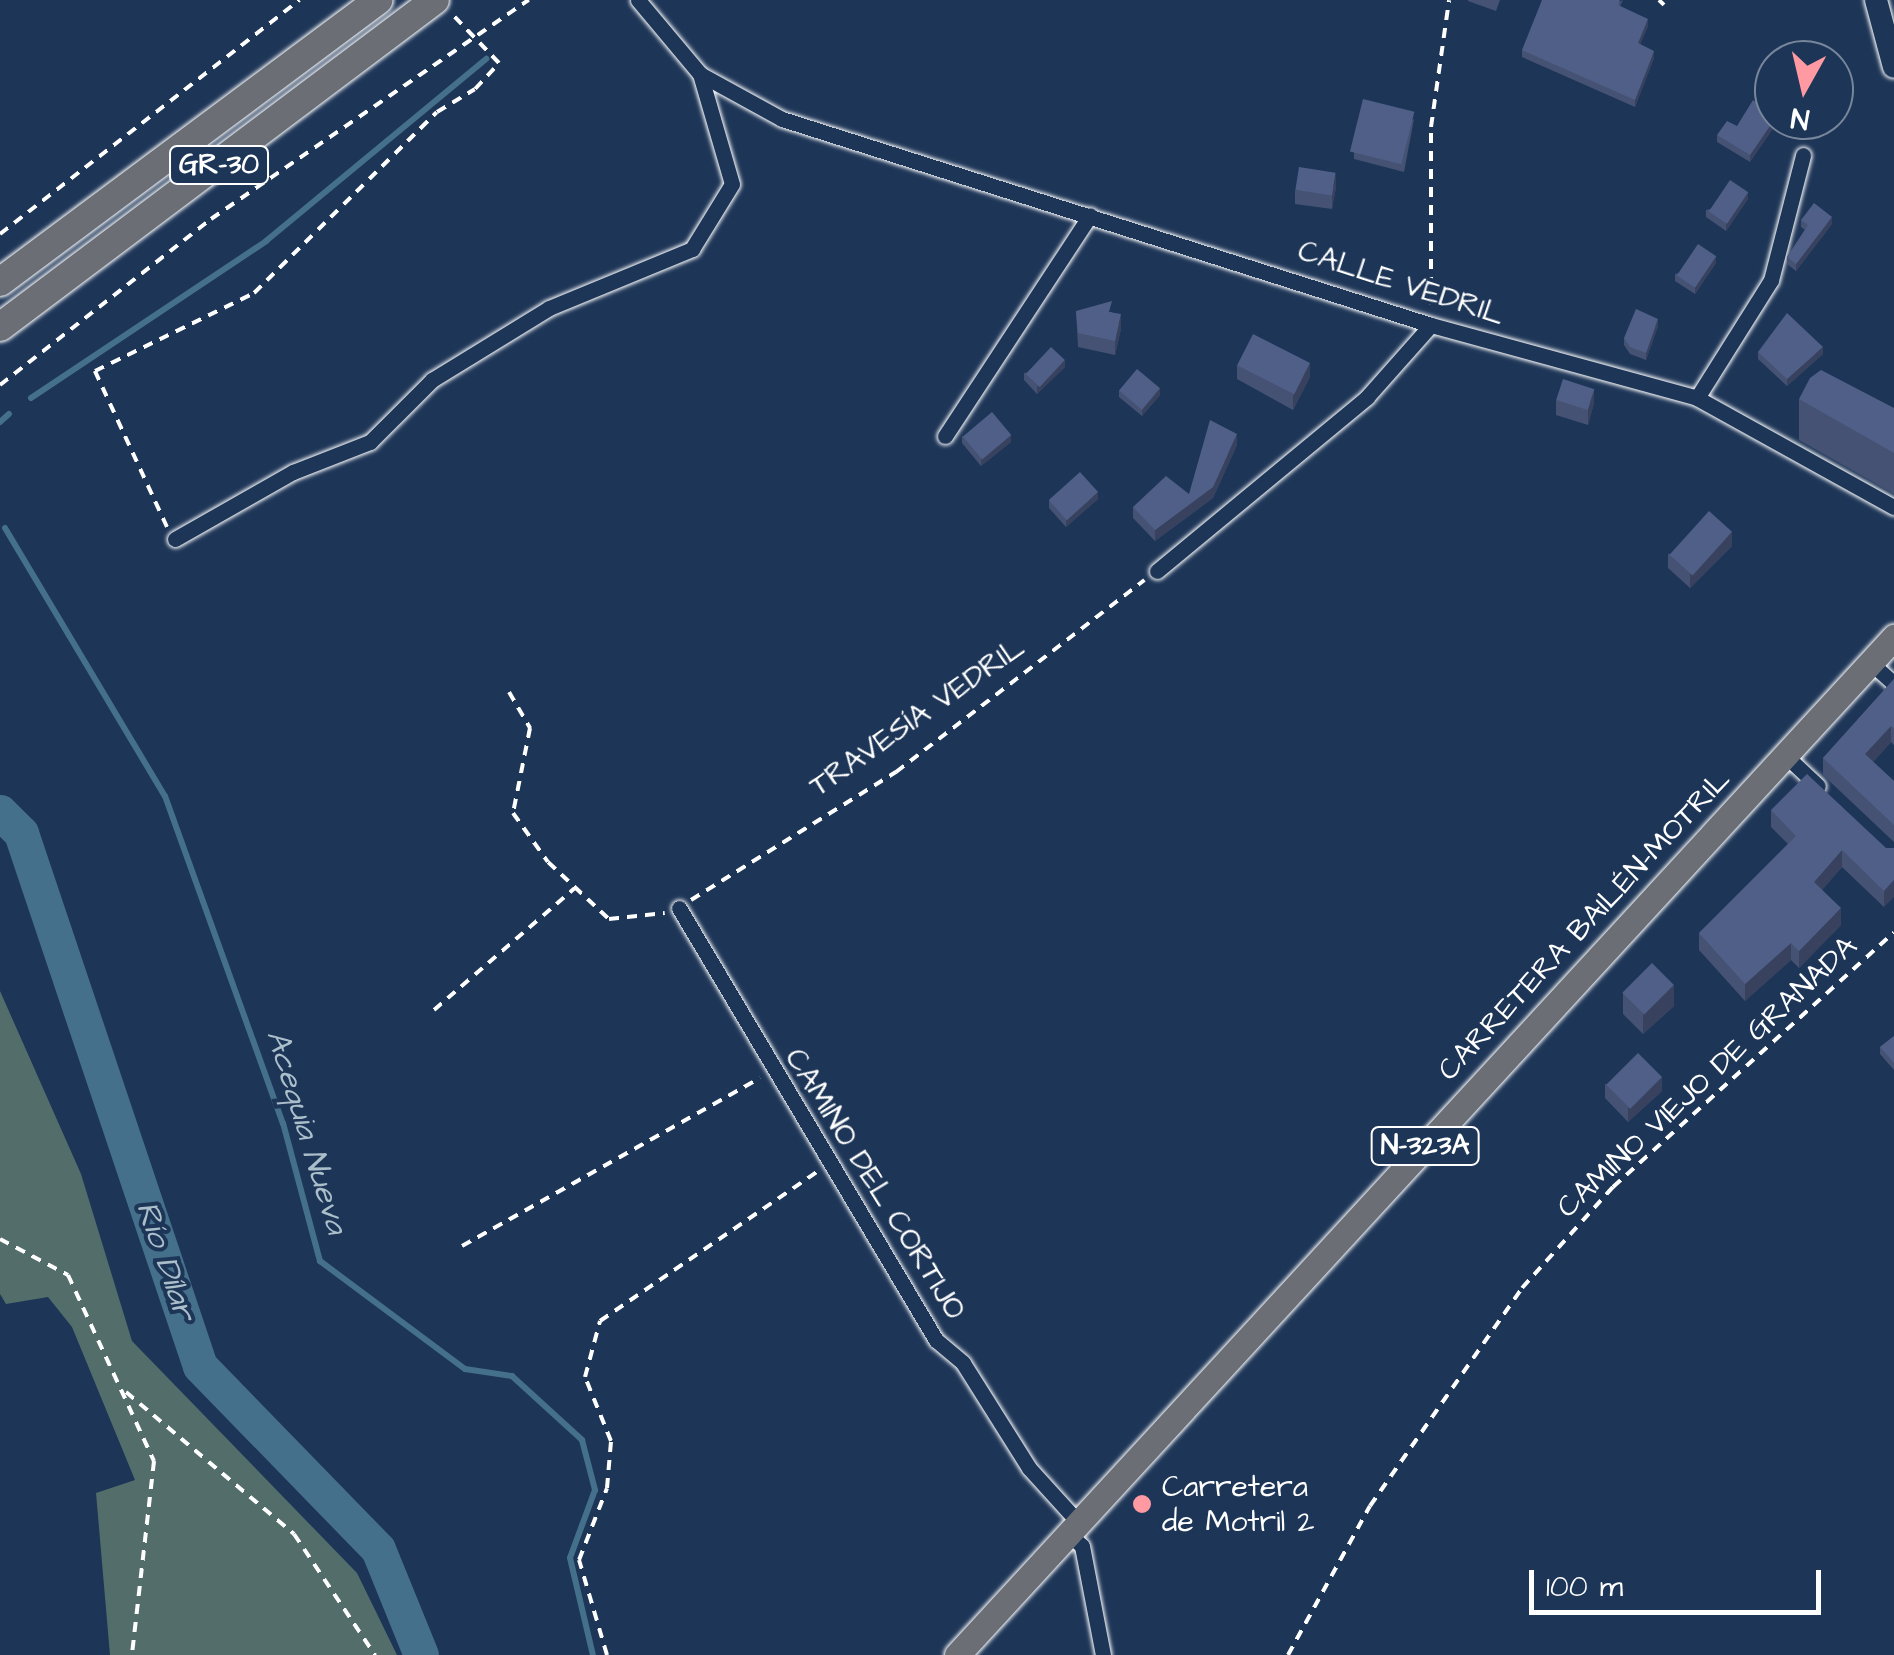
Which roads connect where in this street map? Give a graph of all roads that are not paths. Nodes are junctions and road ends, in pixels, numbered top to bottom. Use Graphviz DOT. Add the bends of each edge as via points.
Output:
graph roads {
  1 [pos="378,0"];
  2 [pos="638,0"];
  3 [pos="1876,0"];
  4 [pos="445,8"];
  5 [pos="1894,66"];
  6 [pos="700,74"];
  7 [pos="1803,155"];
  8 [pos="1090,215"];
  9 [pos="0,282"];
  10 [pos="1430,325"];
  11 [pos="0,327"];
  12 [pos="1697,398"];
  13 [pos="945,436"];
  14 [pos="1894,507"];
  15 [pos="175,540"];
  16 [pos="1157,571"];
  17 [pos="1894,638"];
  18 [pos="1871,664"];
  19 [pos="1894,684"];
  20 [pos="1785,755"];
  21 [pos="1839,806"];
  22 [pos="679,908"];
  23 [pos="1073,1528"];
  24 [pos="957,1655"];
  25 [pos="1103,1655"];
  1 -- 9 [label="highway, GR-30"];
  2 -- 6 [label="street, CALLE VEDRIL"];
  3 -- 5 [label="street"];
  4 -- 11 [label="highway, GR-30"];
  6 -- 8 [label="street, CALLE VEDRIL" via="782,120"];
  6 -- 15 [label="street" via="710,132 732,184 692,249 549,308 432,380 370,442 293,472"];
  7 -- 12 [label="street" via="1771,280"];
  8 -- 10 [label="street, CALLE VEDRIL"];
  8 -- 13 [label="street"];
  10 -- 12 [label="street, CALLE VEDRIL"];
  10 -- 16 [label="street" via="1367,397"];
  12 -- 14 [label="street, CALLE VEDRIL"];
  17 -- 18 [label="main road, CARRETERA BAILÉN-MOTRIL / N-323A"];
  18 -- 19 [label="street"];
  18 -- 20 [label="main road, CARRETERA BAILÉN-MOTRIL / N-323A"];
  20 -- 21 [label="street"];
  20 -- 23 [label="main road, CARRETERA BAILÉN-MOTRIL / N-323A"];
  22 -- 23 [label="street, CAMINO DEL CORTIJO" via="936,1340 963,1363"];
  23 -- 24 [label="main road, CARRETERA BAILÉN-MOTRIL / N-323A"];
  23 -- 25 [label="street, CAMINO DEL CORTIJO"];
}
